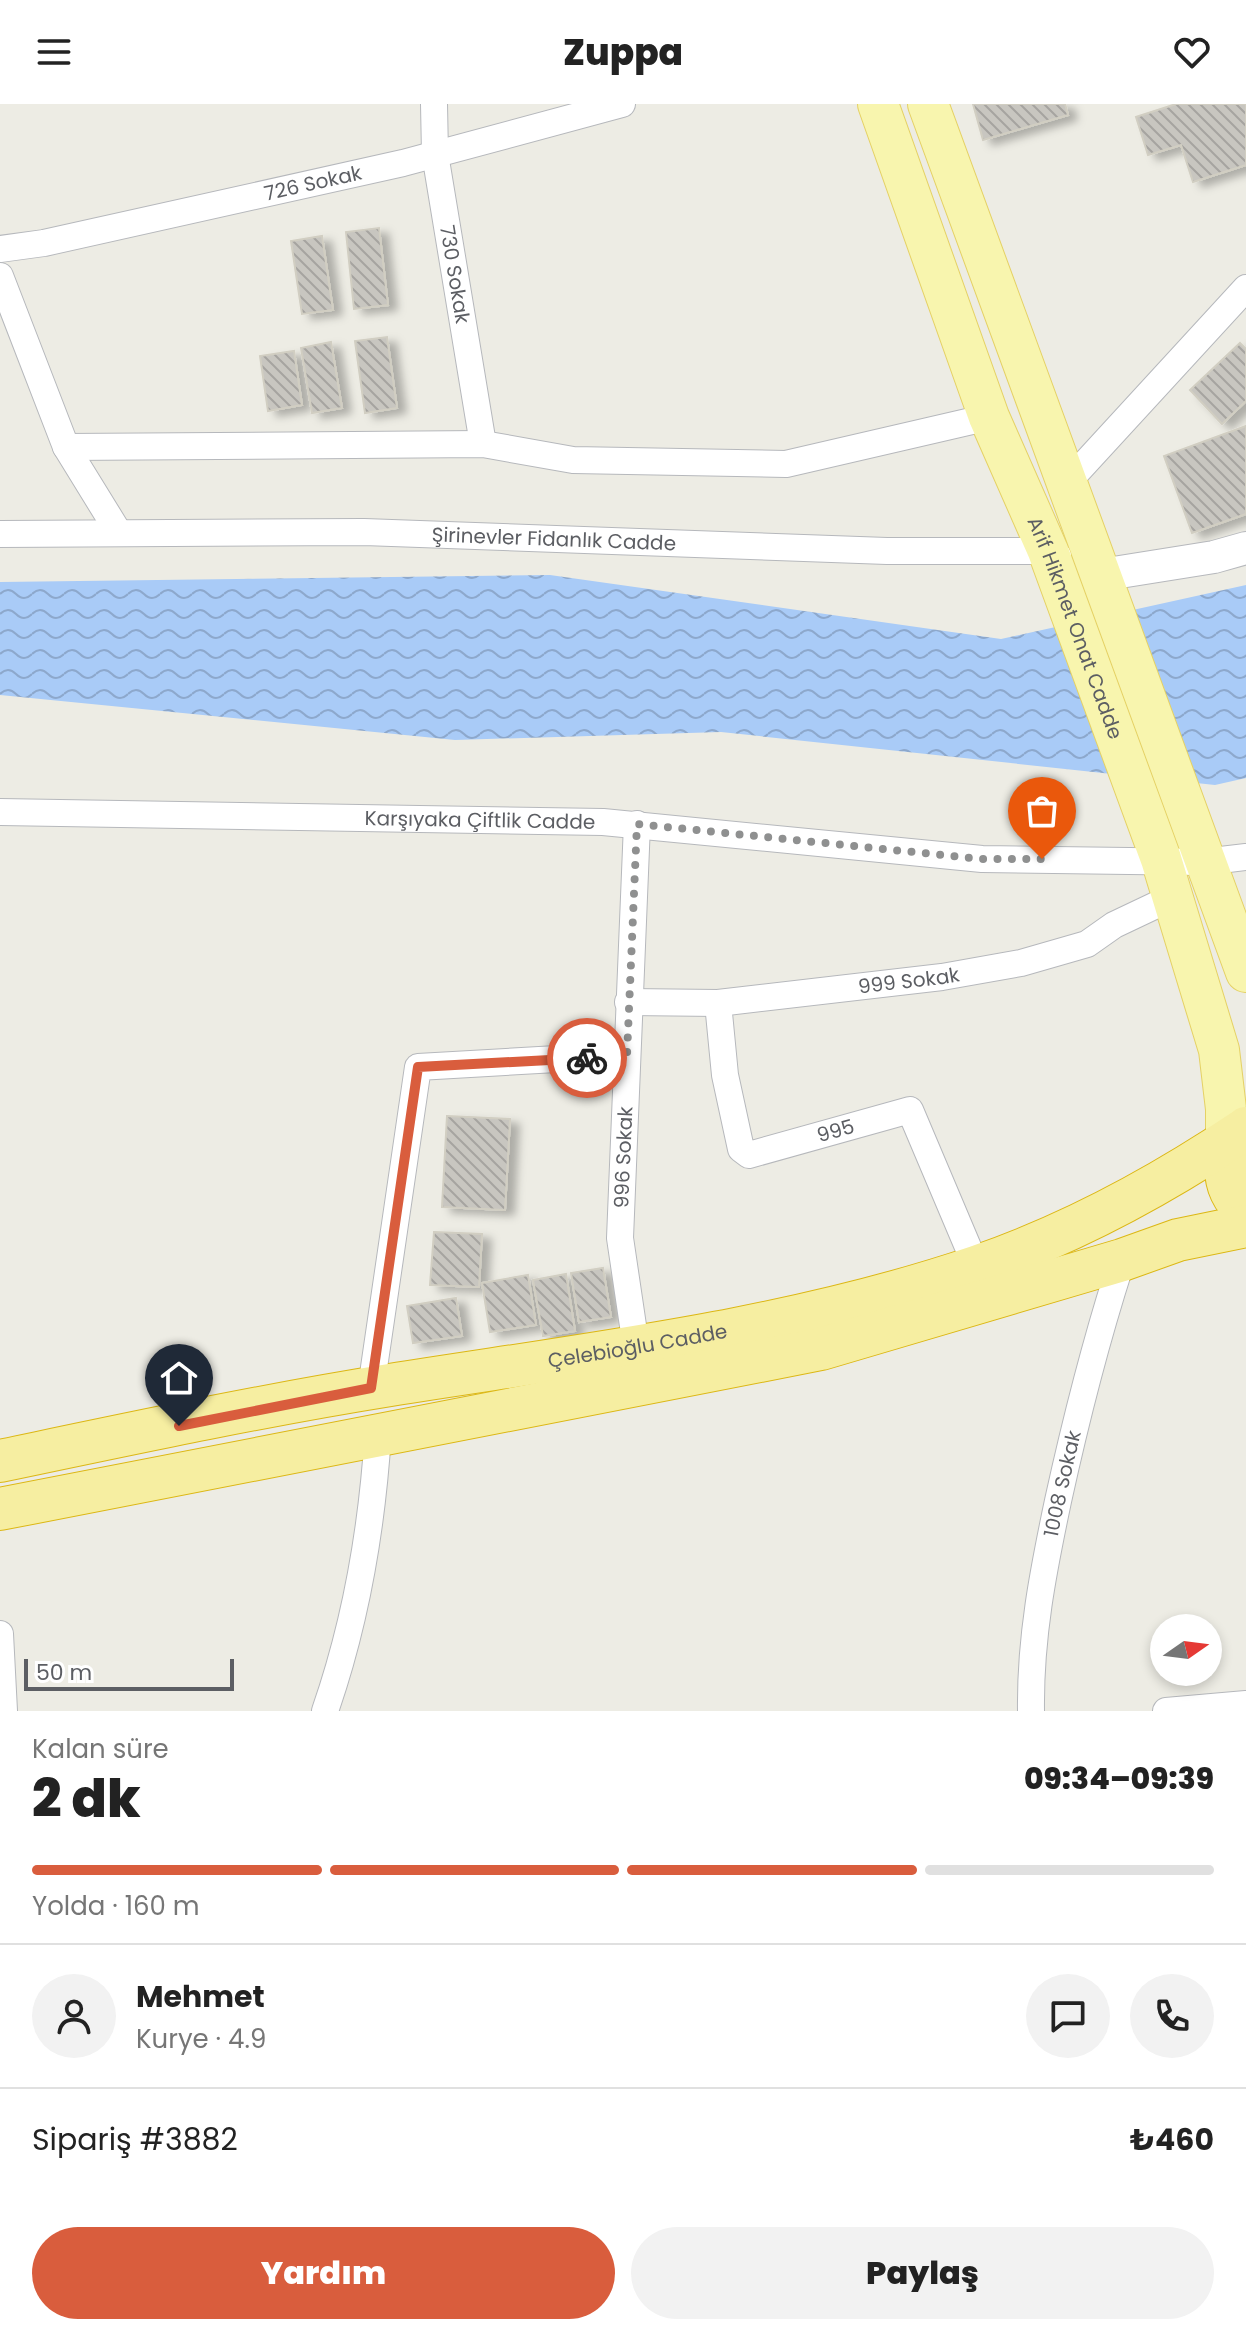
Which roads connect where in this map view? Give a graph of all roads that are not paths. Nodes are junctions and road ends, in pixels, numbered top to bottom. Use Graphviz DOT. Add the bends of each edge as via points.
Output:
graph roads {
  1 [pos="434,104"];
  2 [pos="622,104"];
  3 [pos="878,104"];
  4 [pos="928,104"];
  5 [pos="435,154"];
  6 [pos="0,249"];
  7 [pos="0,276"];
  8 [pos="1246,288"];
  9 [pos="989,417"];
  10 [pos="483,444"];
  11 [pos="66,447"];
  12 [pos="1066,484"];
  13 [pos="119,533"];
  14 [pos="0,534"];
  15 [pos="1246,548"];
  16 [pos="1048,551"];
  17 [pos="1106,588"];
  18 [pos="0,812"];
  19 [pos="637,824"];
  20 [pos="1154,844"];
  21 [pos="1246,857"];
  22 [pos="1204,862"];
  23 [pos="1173,897"];
  24 [pos="1246,972"];
  25 [pos="628,1002"];
  26 [pos="718,1003"];
  27 [pos="627,1055"];
  28 [pos="1234,1141"];
  29 [pos="1246,1210"];
  30 [pos="1246,1226"];
  31 [pos="1122,1260"];
  32 [pos="976,1266"];
  33 [pos="636,1346"];
  34 [pos="371,1388"];
  35 [pos="378,1434"];
  36 [pos="0,1461"];
  37 [pos="0,1509"];
  38 [pos="0,1634"];
  39 [pos="1246,1704"];
  40 [pos="4,1711"];
  41 [pos="325,1711"];
  42 [pos="1031,1711"];
  43 [pos="1166,1711"];
  1 -- 5 [label="street, 730 Sokak"];
  2 -- 5 [label="street, 726 Sokak"];
  3 -- 9 [label="main road, Arif Hikmet Onat Cadde"];
  4 -- 12 [label="main road, Arif Hikmet Onat Cadde"];
  5 -- 6 [label="street, 726 Sokak"];
  5 -- 10 [label="street, 730 Sokak"];
  7 -- 11 [label="street"];
  8 -- 12 [label="street"];
  9 -- 10 [label="street" via="786,464 573,460"];
  9 -- 16 [label="main road, Arif Hikmet Onat Cadde"];
  10 -- 11 [label="street"];
  11 -- 13 [label="street"];
  12 -- 17 [label="main road, Arif Hikmet Onat Cadde"];
  13 -- 14 [label="street, Şirinevler Fidanlık Cadde"];
  13 -- 16 [label="street, Şirinevler Fidanlık Cadde" via="364,532"];
  15 -- 17 [label="street"];
  16 -- 17 [label="street, Şirinevler Fidanlık Cadde"];
  16 -- 20 [label="main road, Arif Hikmet Onat Cadde"];
  17 -- 22 [label="main road, Arif Hikmet Onat Cadde"];
  18 -- 19 [label="street, Karşıyaka Çiftlik Cadde"];
  19 -- 20 [label="street, Karşıyaka Çiftlik Cadde" via="982,859"];
  19 -- 25 [label="street, 996 Sokak"];
  20 -- 22 [label="street, Karşıyaka Çiftlik Cadde"];
  20 -- 23 [label="main road, Arif Hikmet Onat Cadde"];
  21 -- 22 [label="street, Karşıyaka Çiftlik Cadde"];
  22 -- 24 [label="main road, Arif Hikmet Onat Cadde"];
  23 -- 26 [label="street, 999 Sokak" via="1087,944 1021,963"];
  23 -- 28 [label="main road, Arif Hikmet Onat Cadde" via="1219,1050"];
  25 -- 26 [label="street, 999 Sokak"];
  25 -- 27 [label="street, 996 Sokak"];
  26 -- 32 [label="street, 995" via="725,1075 741,1149 749,1155 910,1110"];
  27 -- 33 [label="street, 996 Sokak" via="620,1238"];
  27 -- 34 [label="street" via="418,1067"];
  28 -- 29 [label="highway" via="1232,1193"];
  28 -- 32 [label="highway, Çelebioğlu Cadde" via="1089,1219"];
  30 -- 31 [label="highway, Çelebioğlu Cadde" via="1178,1240"];
  31 -- 35 [label="highway, Çelebioğlu Cadde" via="821,1349"];
  31 -- 42 [label="street, 1008 Sokak" via="1080,1400 1040,1588 1030,1657"];
  32 -- 33 [label="highway, Çelebioğlu Cadde" via="808,1313"];
  33 -- 34 [label="highway, Çelebioğlu Cadde"];
  34 -- 36 [label="highway, Çelebioğlu Cadde"];
  35 -- 37 [label="highway, Çelebioğlu Cadde"];
  35 -- 41 [label="street" via="368,1540"];
  38 -- 40 [label="street"];
  39 -- 43 [label="street"];
}
